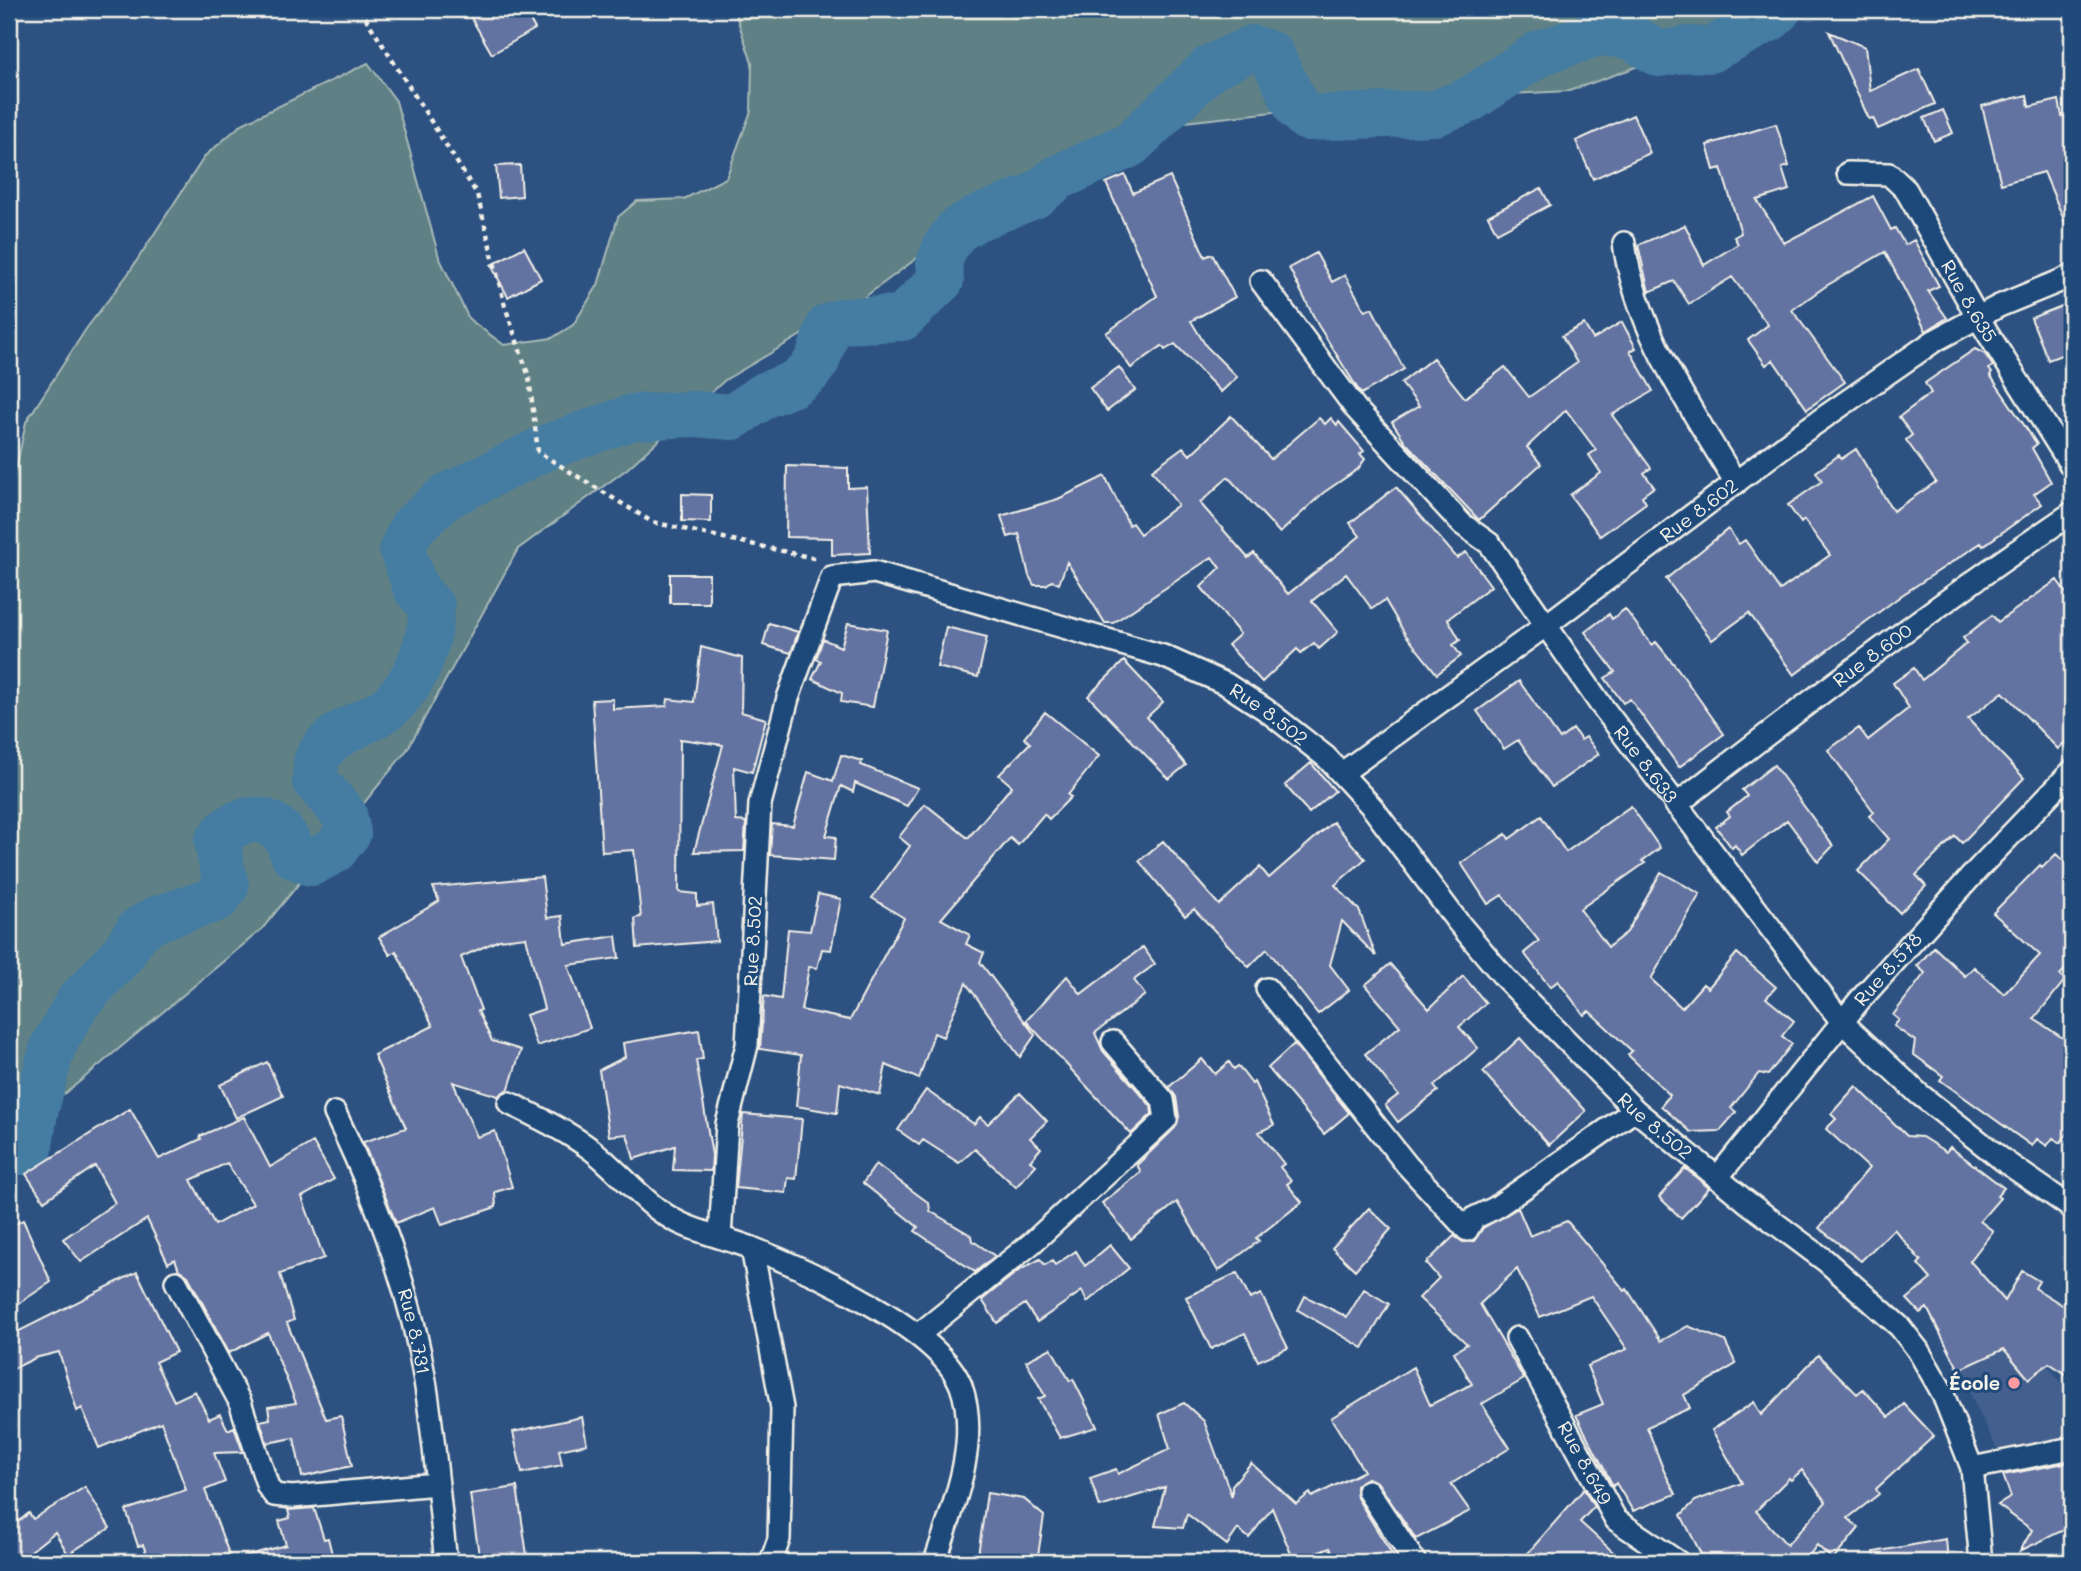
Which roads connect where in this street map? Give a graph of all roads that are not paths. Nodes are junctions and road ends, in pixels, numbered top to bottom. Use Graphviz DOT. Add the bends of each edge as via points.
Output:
graph roads {
  1 [pos="1848,173"];
  2 [pos="1624,243"];
  3 [pos="2072,276"];
  4 [pos="1261,281"];
  5 [pos="1977,316"];
  6 [pos="2072,467"];
  7 [pos="1736,483"];
  8 [pos="2072,513"];
  9 [pos="1545,626"];
  10 [pos="2072,771"];
  11 [pos="1342,773"];
  12 [pos="1676,805"];
  13 [pos="1267,989"];
  14 [pos="1842,1022"];
  15 [pos="1112,1042"];
  16 [pos="509,1103"];
  17 [pos="1635,1110"];
  18 [pos="335,1113"];
  19 [pos="1717,1178"];
  20 [pos="2072,1207"];
  21 [pos="720,1237"];
  22 [pos="752,1248"];
  23 [pos="176,1282"];
  24 [pos="918,1335"];
  25 [pos="1517,1338"];
  26 [pos="2072,1448"];
  27 [pos="1972,1468"];
  28 [pos="437,1483"];
  29 [pos="1368,1491"];
  30 [pos="446,1562"];
  31 [pos="771,1562"];
  32 [pos="935,1562"];
  33 [pos="1415,1562"];
  34 [pos="1678,1562"];
  35 [pos="1981,1562"];
  1 -- 5 [label="street, Rue 8.635" via="1889,174 1906,190"];
  2 -- 7 [label="street" via="1629,281 1646,328"];
  3 -- 5 [label="street, Rue 8.602"];
  4 -- 9 [label="street, Rue 8.633" via="1356,409 1462,524 1490,544"];
  5 -- 6 [label="street, Rue 8.635"];
  5 -- 7 [label="street, Rue 8.602" via="1900,365"];
  7 -- 9 [label="street, Rue 8.602"];
  8 -- 12 [label="street, Rue 8.600" via="1794,712"];
  9 -- 11 [label="street, Rue 8.602"];
  9 -- 12 [label="street, Rue 8.633"];
  10 -- 14 [label="street, Rue 8.578"];
  11 -- 17 [label="street, Rue 8.502" via="1505,978"];
  11 -- 21 [label="street, Rue 8.502" via="1304,739 1226,684 1163,656 874,572 832,577 788,698 760,804 748,1034 727,1124"];
  12 -- 14 [label="street, Rue 8.633"];
  13 -- 17 [label="street" via="1407,1165 1467,1230 1475,1218"];
  14 -- 19 [label="street, Rue 8.578"];
  14 -- 20 [label="street, Rue 8.633" via="1919,1094"];
  15 -- 24 [label="street" via="1163,1100 1166,1119 1032,1243"];
  16 -- 21 [label="street" via="593,1151 657,1210"];
  17 -- 19 [label="street, Rue 8.502"];
  18 -- 28 [label="street, Rue 8.731" via="388,1234 425,1380"];
  19 -- 27 [label="street, Rue 8.502" via="1826,1261 1900,1327 1942,1392"];
  21 -- 22 [label="street"];
  22 -- 24 [label="street" via="854,1297"];
  22 -- 31 [label="street" via="782,1408 779,1539"];
  23 -- 28 [label="street" via="240,1402 274,1495"];
  24 -- 32 [label="street" via="948,1365 961,1386 965,1410 965,1452 958,1489"];
  25 -- 34 [label="street, Rue 8.649" via="1616,1520"];
  26 -- 27 [label="street"];
  27 -- 35 [label="street, Rue 8.502"];
  28 -- 30 [label="street, Rue 8.731"];
  29 -- 33 [label="street"];
}
